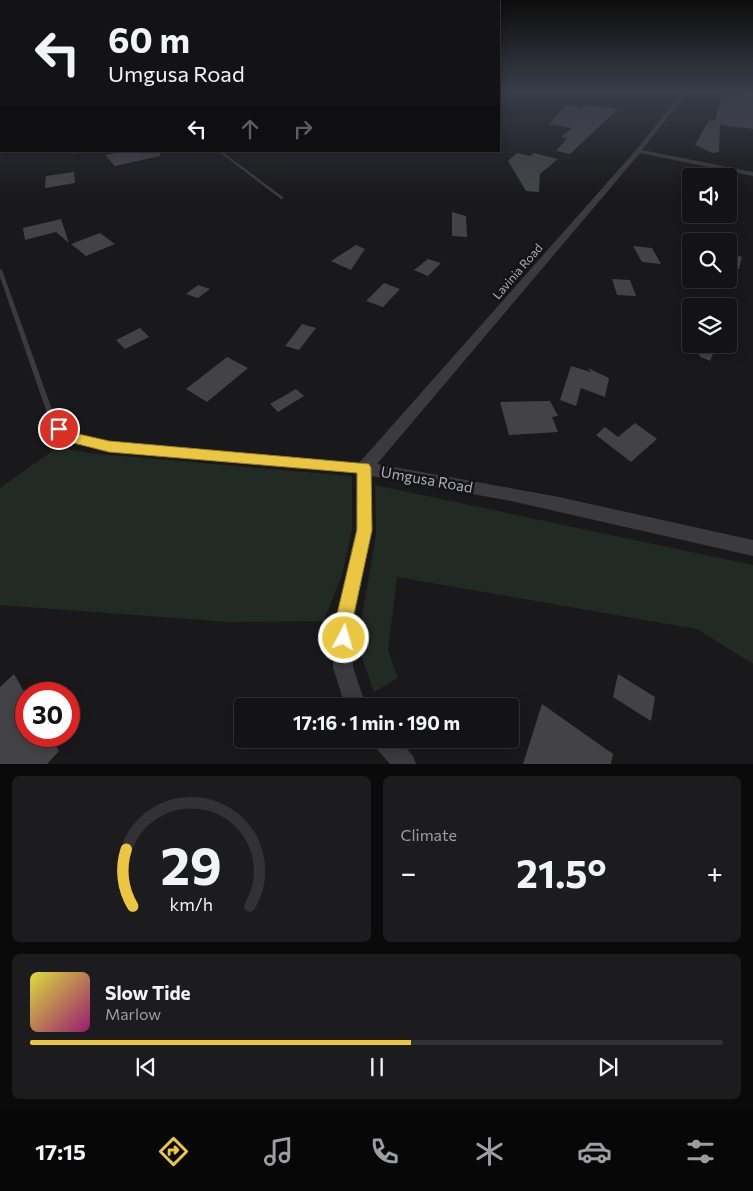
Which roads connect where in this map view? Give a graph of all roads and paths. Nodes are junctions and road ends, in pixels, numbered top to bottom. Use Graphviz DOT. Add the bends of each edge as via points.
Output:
graph roads {
  1 [pos="658,126"];
  2 [pos="638,151"];
  3 [pos="220,152"];
  4 [pos="753,174"];
  5 [pos="282,198"];
  6 [pos="0,270"];
  7 [pos="364,468"];
  8 [pos="753,548"];
  9 [pos="352,698"];
  10 [pos="391,748"];
  11 [pos="405,764"];
  1 -- 2 [label="street, Lavinia Road"];
  2 -- 4 [label="street"];
  2 -- 7 [label="street, Lavinia Road"];
  3 -- 5 [label="lane"];
  6 -- 7 [label="lane, Umgusa Road" via="51,416 59,429 71,438 109,446"];
  7 -- 8 [label="street, Umgusa Road" via="436,479"];
  7 -- 9 [label="street" via="364,530 344,623 343,666"];
  10 -- 11 [label="street"];
}
